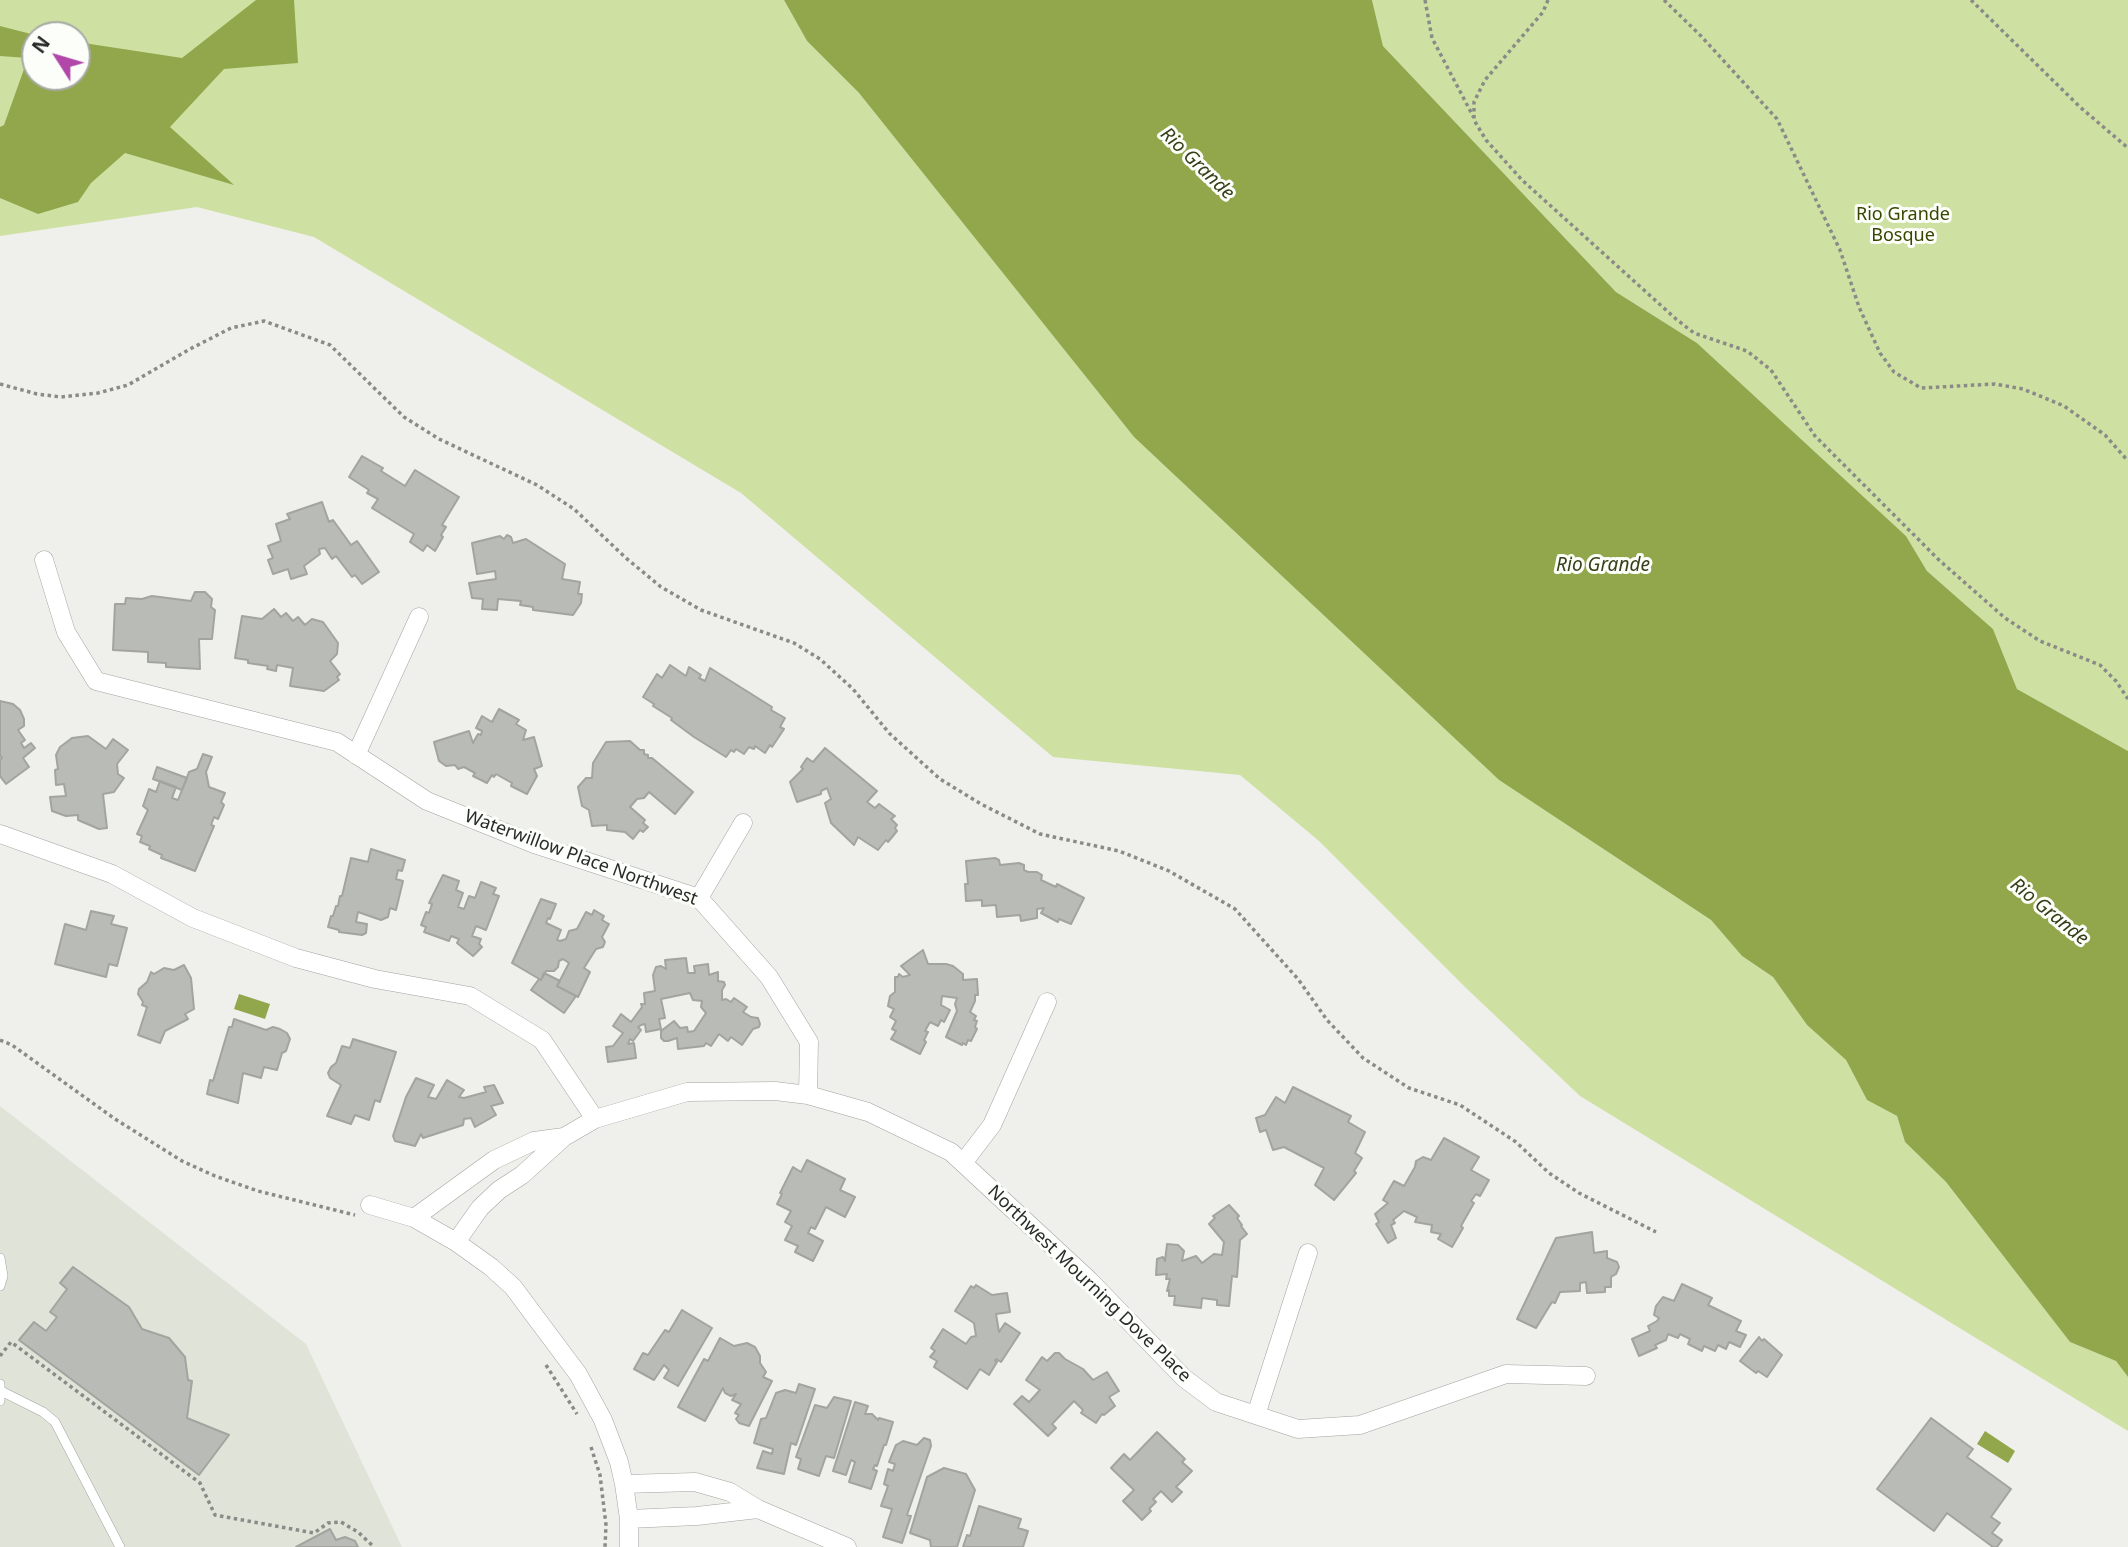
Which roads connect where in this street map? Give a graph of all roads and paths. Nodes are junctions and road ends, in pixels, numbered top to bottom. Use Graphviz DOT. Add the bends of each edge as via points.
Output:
graph roads {
  1 [pos="1425,0"];
  2 [pos="1548,0"];
  3 [pos="1664,0"];
  4 [pos="1674,0"];
  5 [pos="1971,0"];
  6 [pos="1670,5"];
  7 [pos="1475,120"];
  8 [pos="2128,148"];
  9 [pos="0,384"];
  10 [pos="2128,461"];
  11 [pos="44,560"];
  12 [pos="419,617"];
  13 [pos="2128,699"];
  14 [pos="356,755"];
  15 [pos="743,823"];
  16 [pos="0,834"];
  17 [pos="699,898"];
  18 [pos="1047,1002"];
  19 [pos="0,1040"];
  20 [pos="808,1095"];
  21 [pos="595,1119"];
  22 [pos="564,1138"];
  23 [pos="963,1163"];
  24 [pos="366,1211"];
  25 [pos="414,1218"];
  26 [pos="1656,1232"];
  27 [pos="456,1242"];
  28 [pos="1308,1254"];
  29 [pos="0,1258"];
  30 [pos="0,1286"];
  31 [pos="0,1356"];
  32 [pos="545,1364"];
  33 [pos="1586,1376"];
  34 [pos="0,1392"];
  35 [pos="1256,1415"];
  36 [pos="580,1420"];
  37 [pos="590,1441"];
  38 [pos="624,1484"];
  39 [pos="758,1509"];
  40 [pos="629,1519"];
  41 [pos="120,1547"];
  42 [pos="374,1547"];
  43 [pos="605,1547"];
  44 [pos="629,1547"];
  45 [pos="847,1547"];
  1 -- 7 [label="path" via="1432,38"];
  2 -- 7 [label="path" via="1485,80 1474,102"];
  3 -- 6 [label="path"];
  4 -- 6 [label="path"];
  5 -- 8 [label="path"];
  6 -- 10 [label="path" via="1777,119 1840,250 1880,353 1894,372 1921,388 1995,384 2023,389 2064,406 2105,435"];
  7 -- 13 [label="path" via="1486,141 1522,180 1676,319 1694,333 1747,351 1771,370 1815,436 1939,560 2005,618 2040,641 2100,665"];
  9 -- 26 [label="path" via="61,397 98,393 128,385 231,328 264,321 330,345 404,417 574,509 661,587 701,610 794,643 820,659 853,689 889,733 940,779 1040,834 1119,851 1169,871 1235,909 1363,1058 1409,1088 1460,1105 1516,1142 1579,1193"];
  11 -- 14 [label="street, Waterwillow Place Northwest" via="66,632 96,681 337,742"];
  12 -- 14 [label="street"];
  14 -- 17 [label="street, Waterwillow Place Northwest" via="427,801 534,844"];
  15 -- 17 [label="street"];
  16 -- 21 [label="street" via="112,874 193,918 296,958 375,979 470,996 542,1040"];
  17 -- 20 [label="street, Waterwillow Place Northwest" via="769,977 809,1042"];
  18 -- 23 [label="street" via="992,1125"];
  19 -- 24 [label="path" via="182,1161 258,1191"];
  20 -- 21 [label="street, Northwest Mourning Dove Place" via="687,1091"];
  20 -- 23 [label="street, Northwest Mourning Dove Place" via="868,1112"];
  21 -- 22 [label="street, Northwest Mourning Dove Place"];
  22 -- 25 [label="street, Northwest Mourning Dove Place" via="534,1141 494,1160"];
  22 -- 27 [label="street, Northwest Mourning Dove Place" via="480,1208"];
  23 -- 35 [label="street, Northwest Mourning Dove Place" via="1089,1280 1184,1378 1216,1402"];
  24 -- 25 [label="street"];
  25 -- 27 [label="street"];
  27 -- 38 [label="street" via="513,1287 578,1374 603,1420"];
  28 -- 35 [label="street"];
  29 -- 30 [label="lane"];
  31 -- 42 [label="path" via="10,1342 22,1350 200,1483 215,1515 314,1533 328,1523 341,1522"];
  32 -- 36 [label="path"];
  33 -- 35 [label="street, Northwest Mourning Dove Place" via="1506,1374 1360,1425 1298,1429"];
  34 -- 41 [label="lane" via="55,1422"];
  37 -- 43 [label="path" via="600,1475"];
  38 -- 39 [label="street" via="695,1482 730,1492"];
  38 -- 40 [label="street"];
  39 -- 40 [label="street"];
  39 -- 45 [label="street"];
  40 -- 44 [label="street"];
}
